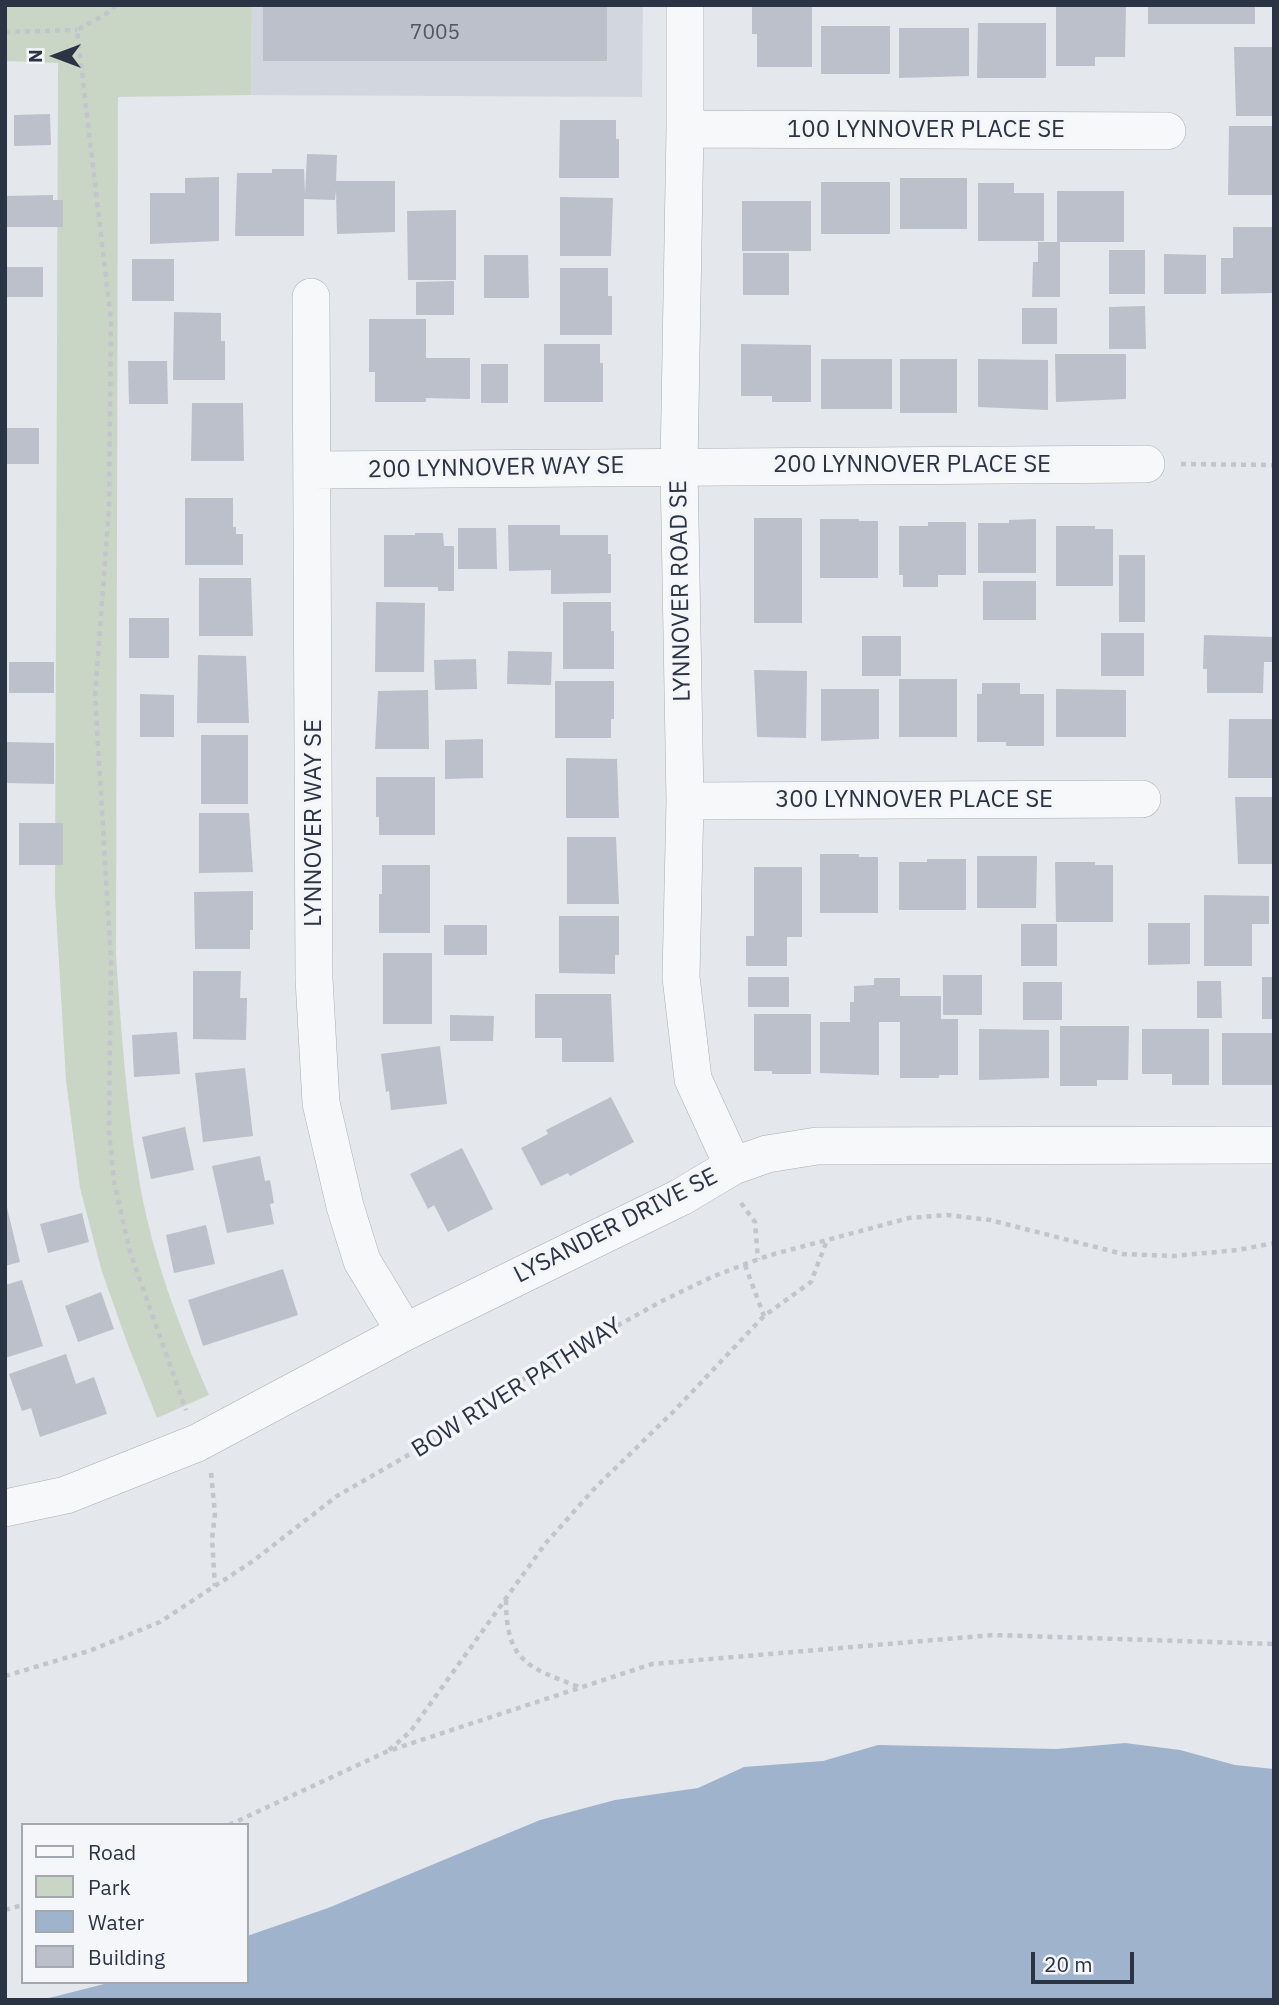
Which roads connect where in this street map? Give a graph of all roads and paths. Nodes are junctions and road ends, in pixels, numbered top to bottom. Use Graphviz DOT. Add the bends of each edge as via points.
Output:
graph roads {
  1 [pos="116,5"];
  2 [pos="685,5"];
  3 [pos="77,30"];
  4 [pos="5,33"];
  5 [pos="685,129"];
  6 [pos="1167,131"];
  7 [pos="311,297"];
  8 [pos="1146,464"];
  9 [pos="1274,465"];
  10 [pos="679,466"];
  11 [pos="312,470"];
  12 [pos="1142,799"];
  13 [pos="685,801"];
  14 [pos="1274,1145"];
  15 [pos="727,1170"];
  16 [pos="828,1239"];
  17 [pos="1274,1243"];
  18 [pos="758,1259"];
  19 [pos="745,1264"];
  20 [pos="764,1316"];
  21 [pos="405,1332"];
  22 [pos="197,1443"];
  23 [pos="5,1508"];
  24 [pos="215,1586"];
  25 [pos="506,1599"];
  26 [pos="1274,1644"];
  27 [pos="5,1676"];
  28 [pos="580,1688"];
  29 [pos="388,1751"];
  30 [pos="233,1823"];
  1 -- 3 [label="path"];
  2 -- 5 [label="street, LYNNOVER ROAD SE"];
  3 -- 4 [label="path"];
  3 -- 22 [label="path" via="111,320 109,507 95,696 111,961 109,1132 114,1182 130,1252"];
  5 -- 6 [label="street, 100 LYNNOVER PLACE SE"];
  5 -- 10 [label="street, LYNNOVER ROAD SE"];
  7 -- 11 [label="street, LYNNOVER WAY SE"];
  8 -- 9 [label="path"];
  8 -- 10 [label="street, 200 LYNNOVER PLACE SE"];
  10 -- 11 [label="street, 200 LYNNOVER WAY SE"];
  10 -- 13 [label="street, LYNNOVER ROAD SE"];
  11 -- 21 [label="street, LYNNOVER WAY SE" via="314,979 321,1103 362,1261"];
  12 -- 13 [label="street, 300 LYNNOVER PLACE SE"];
  13 -- 15 [label="street, LYNNOVER ROAD SE" via="681,977 686,1033 693,1079"];
  14 -- 15 [label="street, LYSANDER DRIVE SE" via="817,1146 767,1154"];
  15 -- 18 [label="path" via="755,1222"];
  15 -- 21 [label="street, LYSANDER DRIVE SE"];
  16 -- 17 [label="path, BOW RIVER PATHWAY" via="909,1218 947,1215 990,1220 1123,1254 1173,1256"];
  16 -- 18 [label="path, BOW RIVER PATHWAY"];
  16 -- 20 [label="path" via="811,1282"];
  18 -- 19 [label="path, BOW RIVER PATHWAY"];
  19 -- 20 [label="path"];
  19 -- 24 [label="path, BOW RIVER PATHWAY" via="662,1301 537,1370 424,1447 337,1496"];
  20 -- 25 [label="path" via="595,1488 545,1544"];
  21 -- 22 [label="street, LYSANDER DRIVE SE"];
  22 -- 23 [label="street, LYSANDER DRIVE SE" via="66,1495"];
  22 -- 24 [label="path" via="212,1480"];
  24 -- 27 [label="path, BOW RIVER PATHWAY" via="160,1622 89,1651"];
  25 -- 28 [label="path" via="512,1647 535,1670"];
  25 -- 29 [label="path" via="410,1732"];
  26 -- 28 [label="path" via="993,1636 652,1664"];
  28 -- 29 [label="path"];
  29 -- 30 [label="path"];
}
